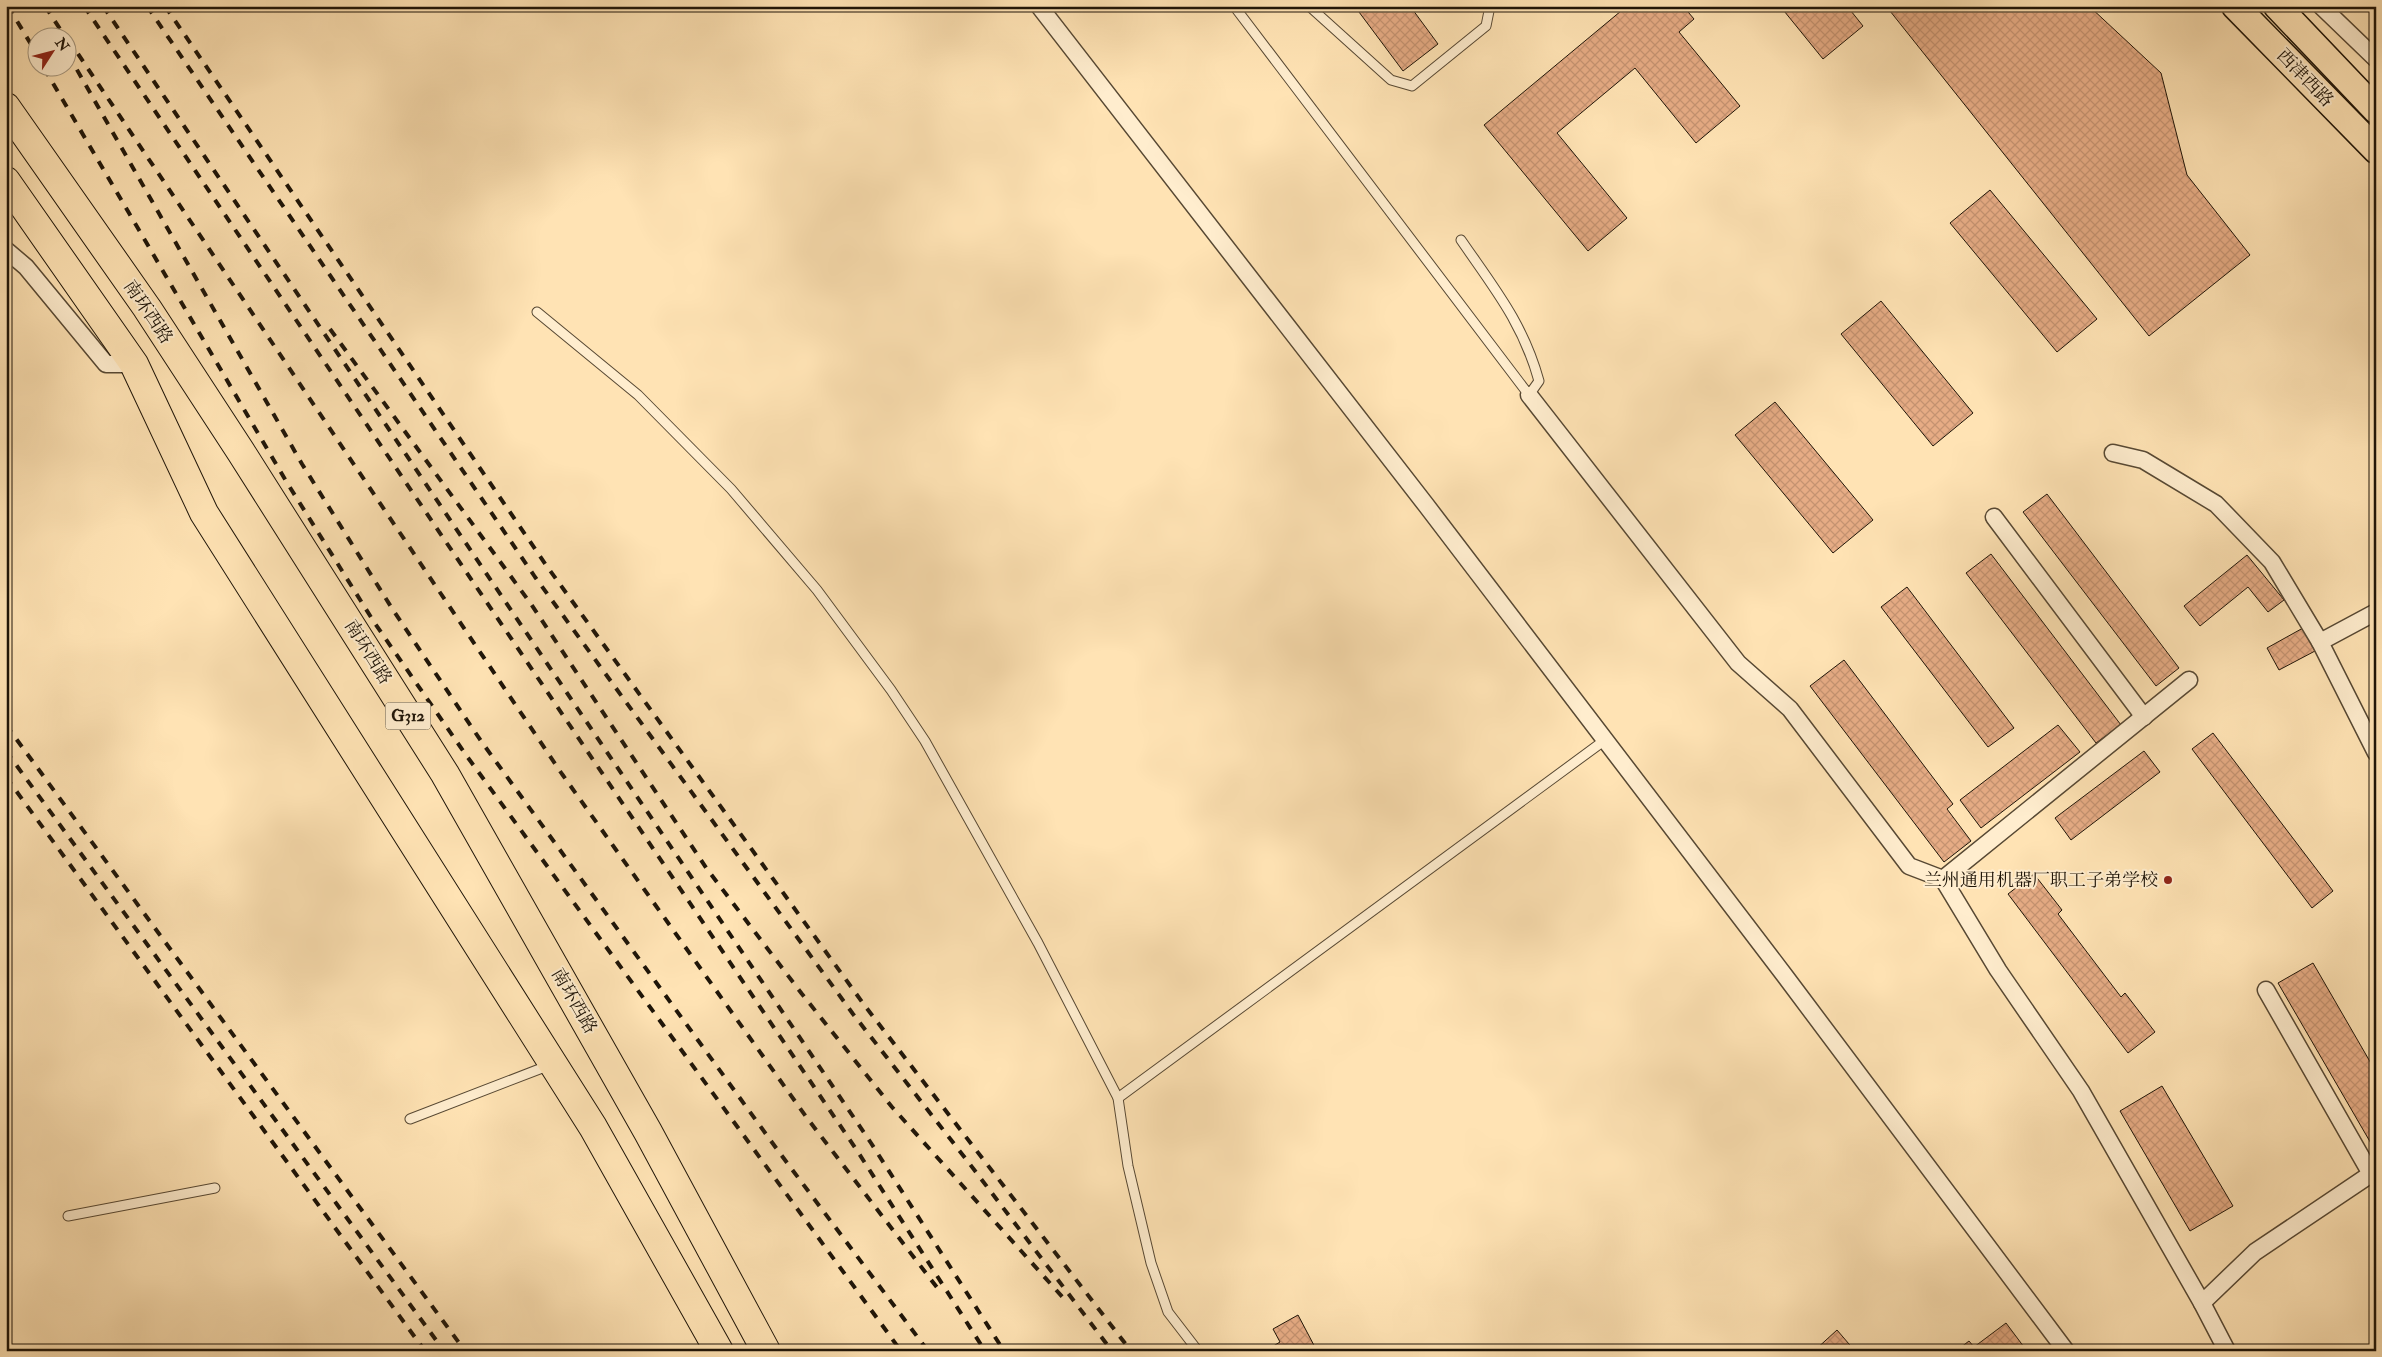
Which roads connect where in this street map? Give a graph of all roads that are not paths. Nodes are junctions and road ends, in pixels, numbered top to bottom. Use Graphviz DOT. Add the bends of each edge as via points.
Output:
graph roads {
  1 [pos="1039,6"];
  2 [pos="1234,6"];
  3 [pos="1310,6"];
  4 [pos="1490,6"];
  5 [pos="2235,6"];
  6 [pos="2278,6"];
  7 [pos="2321,6"];
  8 [pos="2376,59"];
  9 [pos="6,107"];
  10 [pos="2376,110"];
  11 [pos="2376,150"];
  12 [pos="6,181"];
  13 [pos="1461,240"];
  14 [pos="6,250"];
  15 [pos="537,312"];
  16 [pos="134,364"];
  17 [pos="1529,395"];
  18 [pos="2113,453"];
  19 [pos="1994,518"];
  20 [pos="2376,612"];
  21 [pos="2320,642"];
  22 [pos="2189,680"];
  23 [pos="2144,717"];
  24 [pos="1605,740"];
  25 [pos="2376,753"];
  26 [pos="1943,879"];
  27 [pos="2266,990"];
  28 [pos="553,1063"];
  29 [pos="1118,1098"];
  30 [pos="410,1119"];
  31 [pos="215,1188"];
  32 [pos="68,1216"];
  33 [pos="2202,1302"];
  34 [pos="720,1351"];
  35 [pos="766,1351"];
  36 [pos="1198,1351"];
  37 [pos="2066,1351"];
  38 [pos="2227,1351"];
  1 -- 24 [label="street"];
  2 -- 17 [label="lane"];
  3 -- 4 [label="lane" via="1391,80 1412,86 1486,26"];
  5 -- 11 [label="main road, 西津西路"];
  6 -- 10 [label="main road, 西津西路"];
  7 -- 8 [label="street"];
  9 -- 35 [label="highway, 南环西路 / G312" via="147,308 444,774 648,1132"];
  12 -- 16 [label="highway"];
  13 -- 17 [label="lane" via="1514,317 1531,352 1539,381"];
  14 -- 16 [label="street" via="26,267 106,364"];
  15 -- 29 [label="lane" via="638,395 686,441 775,539 854,639 925,742 1038,943"];
  16 -- 28 [label="highway" via="204,513"];
  17 -- 26 [label="street" via="1738,663 1790,709 1910,866"];
  18 -- 21 [label="street" via="2143,460 2216,504 2272,562"];
  19 -- 23 [label="street"];
  20 -- 21 [label="street"];
  21 -- 25 [label="street"];
  22 -- 23 [label="street"];
  23 -- 26 [label="street"];
  24 -- 29 [label="lane"];
  24 -- 37 [label="street"];
  26 -- 33 [label="street" via="1998,970 2081,1090"];
  27 -- 33 [label="street" via="2371,1174 2255,1252"];
  28 -- 30 [label="lane"];
  28 -- 34 [label="highway"];
  29 -- 36 [label="lane" via="1128,1166 1151,1263 1168,1312"];
  31 -- 32 [label="lane"];
  33 -- 38 [label="street"];
}
